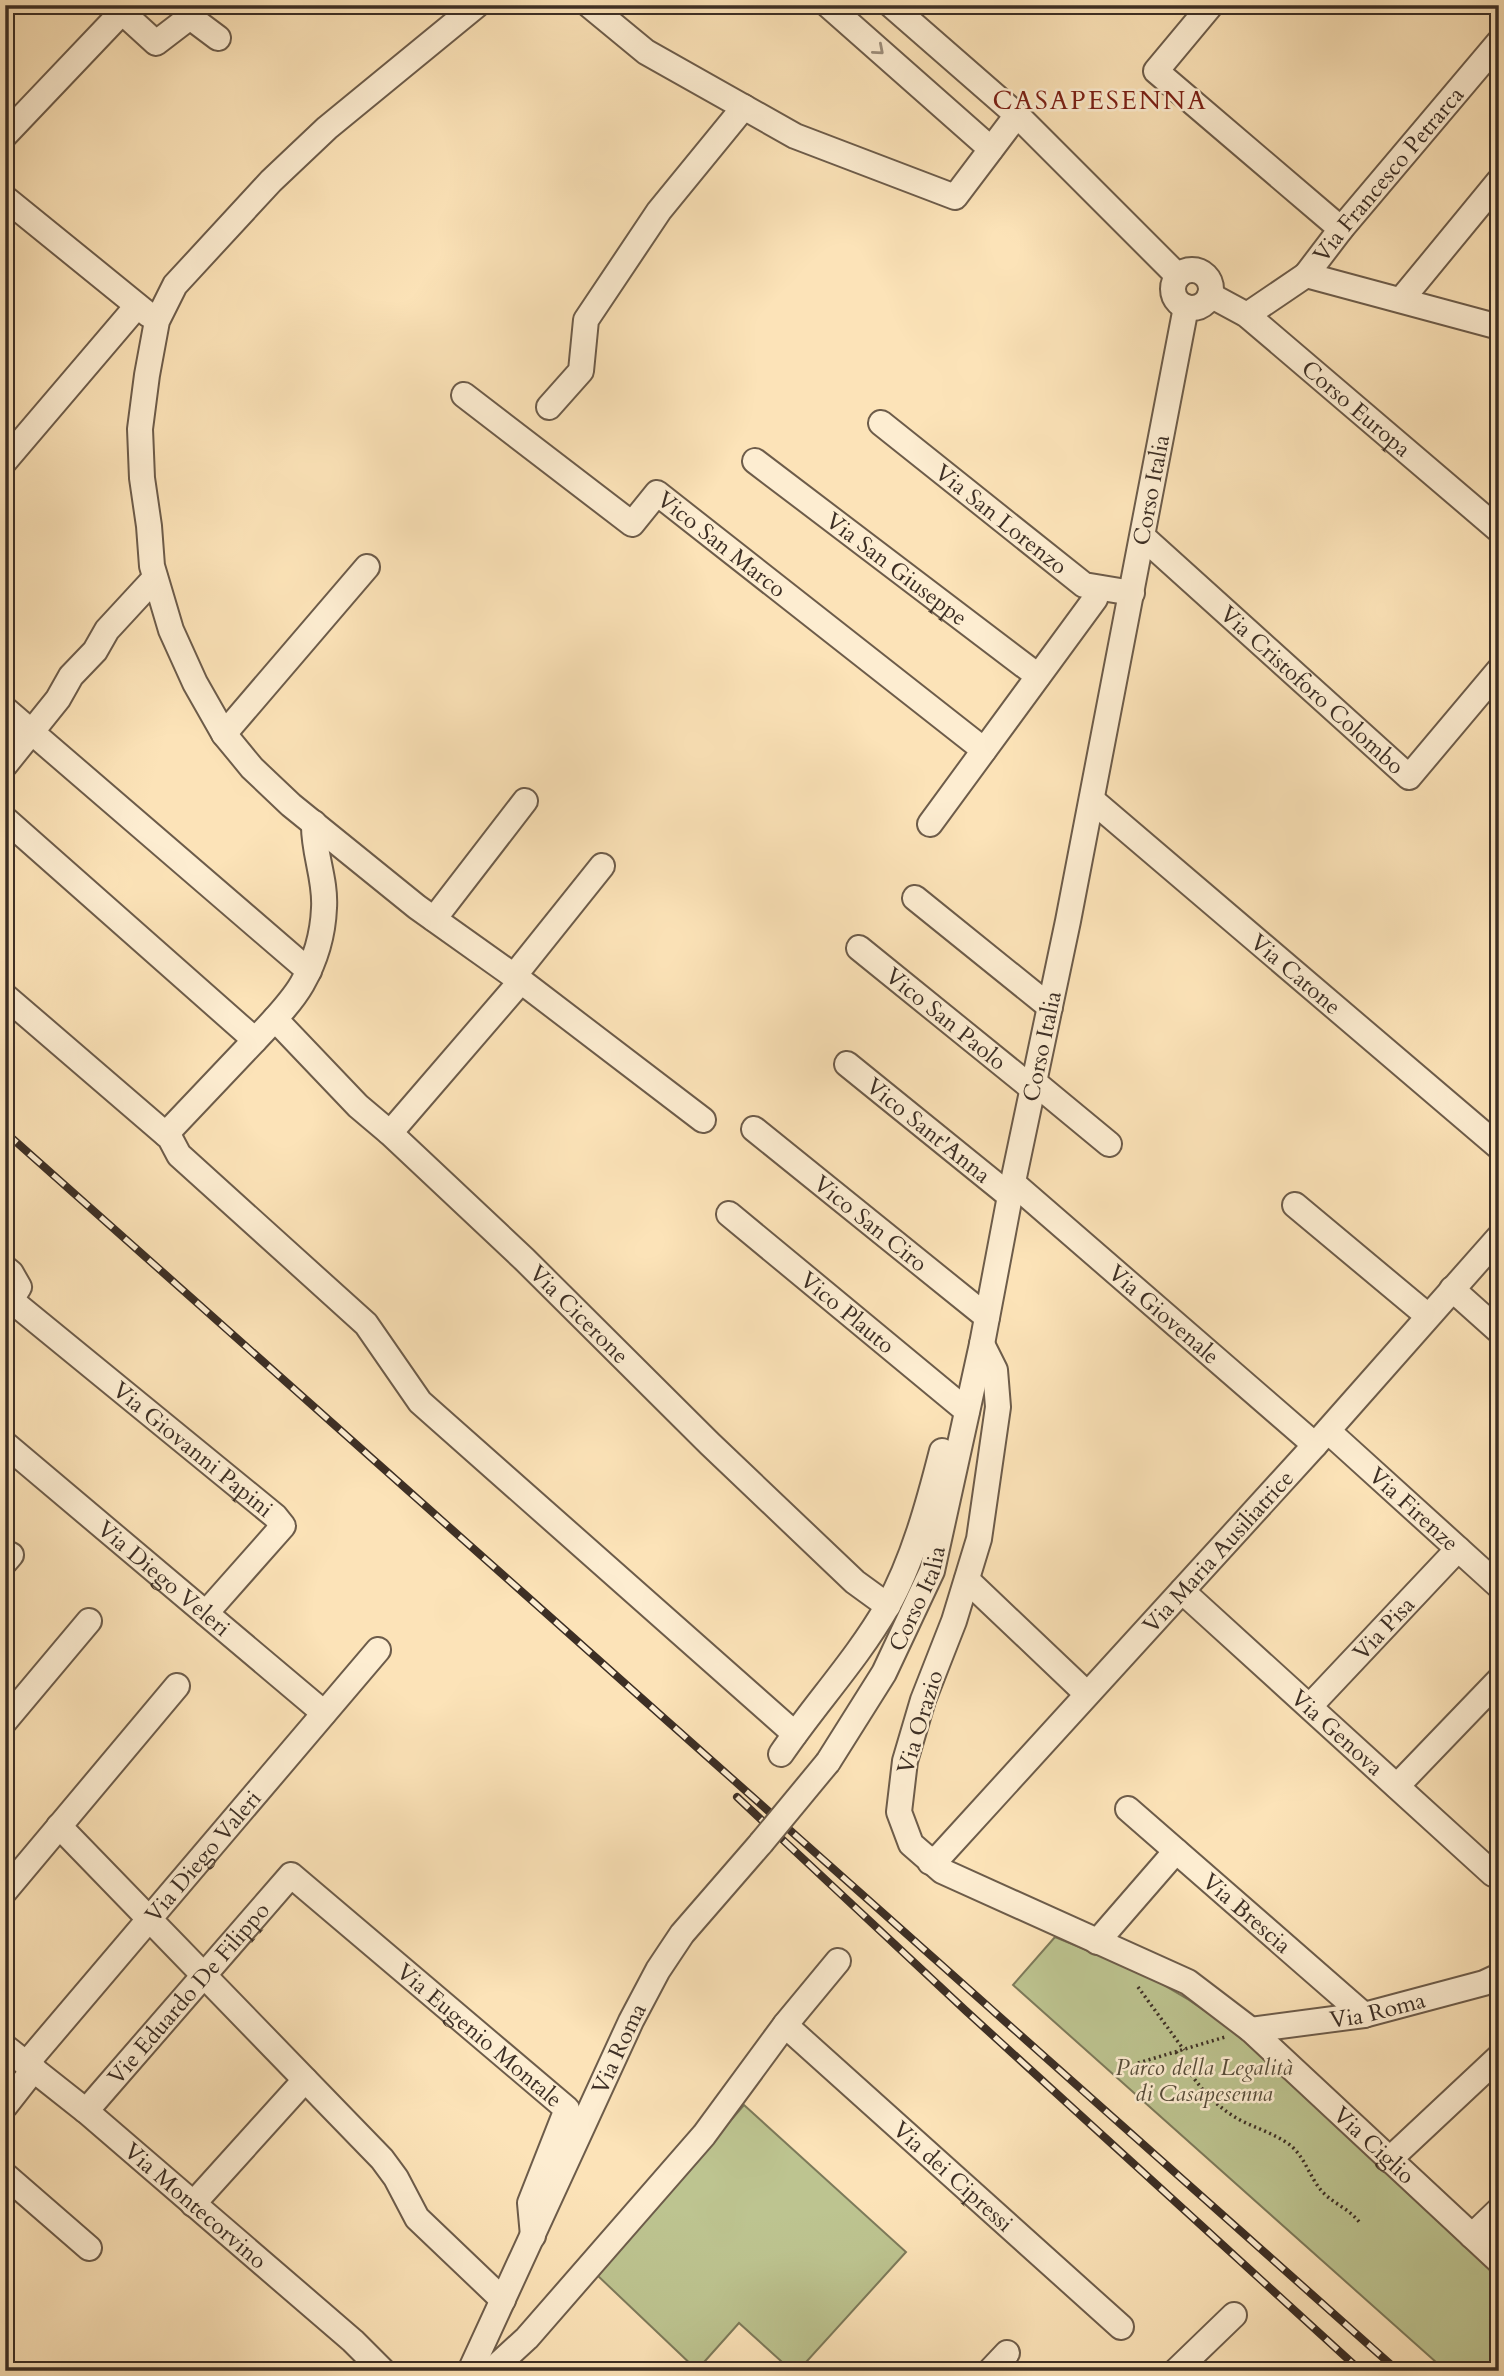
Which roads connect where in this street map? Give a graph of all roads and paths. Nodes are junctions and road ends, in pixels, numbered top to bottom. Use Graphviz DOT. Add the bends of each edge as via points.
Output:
graph roads {
  1 [pos="477,5"];
  2 [pos="589,5"];
  3 [pos="828,5"];
  4 [pos="891,5"];
  5 [pos="1211,5"];
  6 [pos="218,38"];
  7 [pos="1499,42"];
  8 [pos="744,107"];
  9 [pos="1017,115"];
  10 [pos="5,135"];
  11 [pos="991,149"];
  12 [pos="1499,181"];
  13 [pos="5,198"];
  14 [pos="1341,229"];
  15 [pos="1306,275"];
  16 [pos="1178,276"];
  17 [pos="1210,295"];
  18 [pos="1401,300"];
  19 [pos="137,306"];
  20 [pos="1186,307"];
  21 [pos="1247,315"];
  22 [pos="157,321"];
  23 [pos="1499,327"];
  24 [pos="464,395"];
  25 [pos="549,407"];
  26 [pos="881,423"];
  27 [pos="5,461"];
  28 [pos="755,461"];
  29 [pos="1499,530"];
  30 [pos="1143,537"];
  31 [pos="367,567"];
  32 [pos="155,578"];
  33 [pos="1099,588"];
  34 [pos="1132,593"];
  35 [pos="1499,670"];
  36 [pos="1038,676"];
  37 [pos="5,709"];
  38 [pos="32,733"];
  39 [pos="225,733"];
  40 [pos="984,750"];
  41 [pos="5,765"];
  42 [pos="1092,800"];
  43 [pos="525,801"];
  44 [pos="5,819"];
  45 [pos="314,823"];
  46 [pos="930,824"];
  47 [pos="602,866"];
  48 [pos="915,898"];
  49 [pos="434,919"];
  50 [pos="859,948"];
  51 [pos="309,971"];
  52 [pos="517,979"];
  53 [pos="5,996"];
  54 [pos="1050,1007"];
  55 [pos="275,1019"];
  56 [pos="255,1040"];
  57 [pos="847,1064"];
  58 [pos="1033,1085"];
  59 [pos="703,1121"];
  60 [pos="754,1129"];
  61 [pos="390,1133"];
  62 [pos="166,1134"];
  63 [pos="1109,1144"];
  64 [pos="1499,1147"];
  65 [pos="1011,1190"];
  66 [pos="1296,1205"];
  67 [pos="729,1214"];
  68 [pos="1499,1237"];
  69 [pos="1452,1289"];
  70 [pos="10,1291"];
  71 [pos="1428,1316"];
  72 [pos="987,1317"];
  73 [pos="1499,1331"];
  74 [pos="982,1344"];
  75 [pos="966,1414"];
  76 [pos="1322,1438"];
  77 [pos="5,1444"];
  78 [pos="1458,1549"];
  79 [pos="967,1580"];
  80 [pos="1499,1587"];
  81 [pos="1182,1591"];
  82 [pos="888,1606"];
  83 [pos="206,1613"];
  84 [pos="89,1621"];
  85 [pos="378,1650"];
  86 [pos="1499,1680"];
  87 [pos="177,1686"];
  88 [pos="1087,1693"];
  89 [pos="1310,1706"];
  90 [pos="324,1713"];
  91 [pos="5,1721"];
  92 [pos="828,1762"];
  93 [pos="1397,1786"];
  94 [pos="1128,1809"];
  95 [pos="58,1826"];
  96 [pos="1176,1851"];
  97 [pos="930,1862"];
  98 [pos="1493,1874"];
  99 [pos="291,1875"];
  100 [pos="5,1891"];
  101 [pos="148,1921"];
  102 [pos="1097,1942"];
  103 [pos="838,1961"];
  104 [pos="203,1975"];
  105 [pos="1499,1976"];
  106 [pos="1138,1987"];
  107 [pos="1364,2015"];
  108 [pos="785,2025"];
  109 [pos="1251,2030"];
  110 [pos="5,2047"];
  111 [pos="1184,2050"];
  112 [pos="1176,2052"];
  113 [pos="1499,2057"];
  114 [pos="1138,2063"];
  115 [pos="30,2066"];
  116 [pos="304,2080"];
  117 [pos="5,2106"];
  118 [pos="86,2111"];
  119 [pos="1389,2160"];
  120 [pos="5,2175"];
  121 [pos="193,2204"];
  122 [pos="1499,2210"];
  123 [pos="1360,2223"];
  124 [pos="533,2236"];
  125 [pos="1472,2236"];
  126 [pos="89,2248"];
  127 [pos="1499,2260"];
  128 [pos="503,2300"];
  129 [pos="1234,2315"];
  130 [pos="1121,2327"];
  131 [pos="383,2371"];
  132 [pos="470,2371"];
  133 [pos="491,2371"];
  134 [pos="1176,2371"];
  1 -- 22 [label="street" via="327,128 271,181 176,285"];
  2 -- 8 [label="street" via="646,52"];
  3 -- 11 [label="street, one-way"];
  4 -- 9 [label="street"];
  5 -- 14 [label="street" via="1156,71"];
  6 -- 10 [label="street" via="190,18 156,43 122,12"];
  7 -- 14 [label="street, Via Francesco Petrarca"];
  8 -- 11 [label="street" via="795,136 955,197"];
  8 -- 25 [label="street" via="659,211 586,320 581,371"];
  9 -- 11 [label="street"];
  9 -- 16 [label="street"];
  12 -- 18 [label="street"];
  13 -- 19 [label="street"];
  14 -- 15 [label="street, Via Francesco Petrarca"];
  15 -- 18 [label="street"];
  15 -- 21 [label="street, Via Francesco Petrarca"];
  16 -- 17 [label="street" via="1189,270 1202,273 1210,283"];
  16 -- 20 [label="street" via="1173,294"];
  17 -- 20 [label="street" via="1198,307"];
  17 -- 21 [label="street, Corso Europa"];
  18 -- 23 [label="street"];
  19 -- 22 [label="street"];
  19 -- 27 [label="street"];
  20 -- 30 [label="street, Corso Italia"];
  21 -- 29 [label="street, Corso Europa"];
  22 -- 32 [label="street" via="140,429"];
  24 -- 40 [label="street, Vico San Marco" via="632,524 657,493"];
  26 -- 33 [label="street, Via San Lorenzo" via="1084,585"];
  28 -- 36 [label="street, Via San Giuseppe"];
  30 -- 34 [label="street, Corso Italia"];
  30 -- 35 [label="street, Via Cristoforo Colombo" via="1409,777"];
  31 -- 39 [label="street"];
  32 -- 38 [label="street" via="107,630"];
  32 -- 39 [label="street" via="171,630"];
  33 -- 34 [label="street, Via San Lorenzo"];
  33 -- 36 [label="street"];
  34 -- 42 [label="street, Corso Italia"];
  36 -- 40 [label="street"];
  37 -- 38 [label="street"];
  38 -- 41 [label="street"];
  38 -- 51 [label="street"];
  39 -- 45 [label="street" via="252,768"];
  40 -- 46 [label="street"];
  42 -- 54 [label="street, Corso Italia"];
  42 -- 64 [label="street, Via Catone"];
  43 -- 49 [label="street"];
  44 -- 56 [label="street"];
  45 -- 49 [label="street"];
  45 -- 51 [label="street" via="325,906"];
  47 -- 52 [label="street"];
  48 -- 54 [label="street"];
  49 -- 52 [label="street"];
  50 -- 58 [label="street, Vico San Paolo"];
  51 -- 55 [label="street"];
  52 -- 59 [label="street"];
  52 -- 61 [label="street"];
  53 -- 62 [label="street"];
  54 -- 58 [label="street, Corso Italia"];
  55 -- 56 [label="street"];
  55 -- 61 [label="street, Via Cicerone"];
  56 -- 62 [label="street"];
  57 -- 65 [label="street, Vico Sant'Anna"];
  58 -- 63 [label="street, Vico San Paolo"];
  58 -- 65 [label="street, Corso Italia"];
  60 -- 72 [label="street, Vico San Ciro"];
  61 -- 82 [label="street, Via Cicerone" via="855,1582"];
  62 -- 82 [label="street" via="179,1155 366,1324 420,1402 788,1744"];
  65 -- 72 [label="street, Corso Italia"];
  65 -- 76 [label="street, Via Giovenale"];
  66 -- 71 [label="street"];
  67 -- 75 [label="street, Vico Plauto"];
  68 -- 69 [label="street, Via Maria Ausiliatrice"];
  69 -- 71 [label="street, Via Maria Ausiliatrice"];
  69 -- 73 [label="street"];
  70 -- 83 [label="street, Via Giovanni Papini" via="283,1526"];
  71 -- 76 [label="street, Via Maria Ausiliatrice"];
  72 -- 74 [label="street, Corso Italia"];
  74 -- 75 [label="street, Corso Italia"];
  74 -- 79 [label="street, Via Orazio" via="995,1370 998,1407 979,1539"];
  75 -- 82 [label="street" via="951,1427"];
  75 -- 92 [label="street, Corso Italia" via="932,1571 884,1673"];
  76 -- 78 [label="street, Via Firenze"];
  76 -- 81 [label="street, Via Maria Ausiliatrice"];
  77 -- 83 [label="street, Via Diego Veleri"];
  78 -- 80 [label="street, Via Firenze"];
  78 -- 89 [label="street, Via Pisa"];
  79 -- 88 [label="street"];
  79 -- 97 [label="street, Via Orazio" via="923,1699 905,1761 898,1812 911,1844"];
  81 -- 88 [label="street, Via Maria Ausiliatrice"];
  81 -- 89 [label="street, Via Genova"];
  83 -- 90 [label="street, Via Diego Veleri"];
  84 -- 91 [label="street"];
  85 -- 90 [label="street, Via Diego Valeri"];
  86 -- 93 [label="street"];
  87 -- 95 [label="street"];
  88 -- 97 [label="street, Via Maria Ausiliatrice" via="942,1855"];
  89 -- 93 [label="street, Via Genova"];
  90 -- 101 [label="street, Via Diego Valeri"];
  92 -- 124 [label="street, Via Roma, bridge" via="682,1934 658,1970"];
  93 -- 98 [label="street, Via Genova"];
  94 -- 96 [label="street, Via Brescia"];
  95 -- 100 [label="street"];
  95 -- 101 [label="street"];
  96 -- 102 [label="street"];
  96 -- 107 [label="street, Via Brescia"];
  97 -- 102 [label="street, Via Orazio"];
  99 -- 104 [label="street, Vie Eduardo De Filippo"];
  99 -- 124 [label="street, Via Eugenio Montale" via="567,2109 530,2203"];
  101 -- 104 [label="street"];
  101 -- 115 [label="street, Via Diego Valeri"];
  102 -- 109 [label="street, Via Orazio" via="1188,1982"];
  103 -- 108 [label="street"];
  104 -- 116 [label="street"];
  104 -- 118 [label="street, Vie Eduardo De Filippo"];
  105 -- 107 [label="street, Via Roma"];
  106 -- 111 [label="path"];
  107 -- 109 [label="street, Via Roma"];
  108 -- 130 [label="street, Via dei Cipressi"];
  108 -- 133 [label="street" via="704,2135 527,2338"];
  109 -- 111 [label="path"];
  109 -- 119 [label="street, Via Ciglio"];
  110 -- 115 [label="street, Via Montecorvino"];
  111 -- 112 [label="path"];
  112 -- 114 [label="path"];
  112 -- 123 [label="path" via="1202,2091 1224,2110 1289,2144 1318,2187"];
  113 -- 119 [label="street"];
  115 -- 117 [label="street, Via Diego Valeri"];
  115 -- 118 [label="street, Via Montecorvino"];
  116 -- 121 [label="street"];
  116 -- 128 [label="street" via="382,2159 417,2218"];
  118 -- 121 [label="street, Via Montecorvino"];
  119 -- 125 [label="street, Via Ciglio"];
  120 -- 126 [label="street"];
  121 -- 131 [label="street, Via Montecorvino"];
  122 -- 125 [label="street"];
  124 -- 128 [label="street, Via Roma"];
  125 -- 127 [label="street, Via Ciglio"];
  128 -- 132 [label="street, Via Roma"];
  129 -- 134 [label="street"];
}
